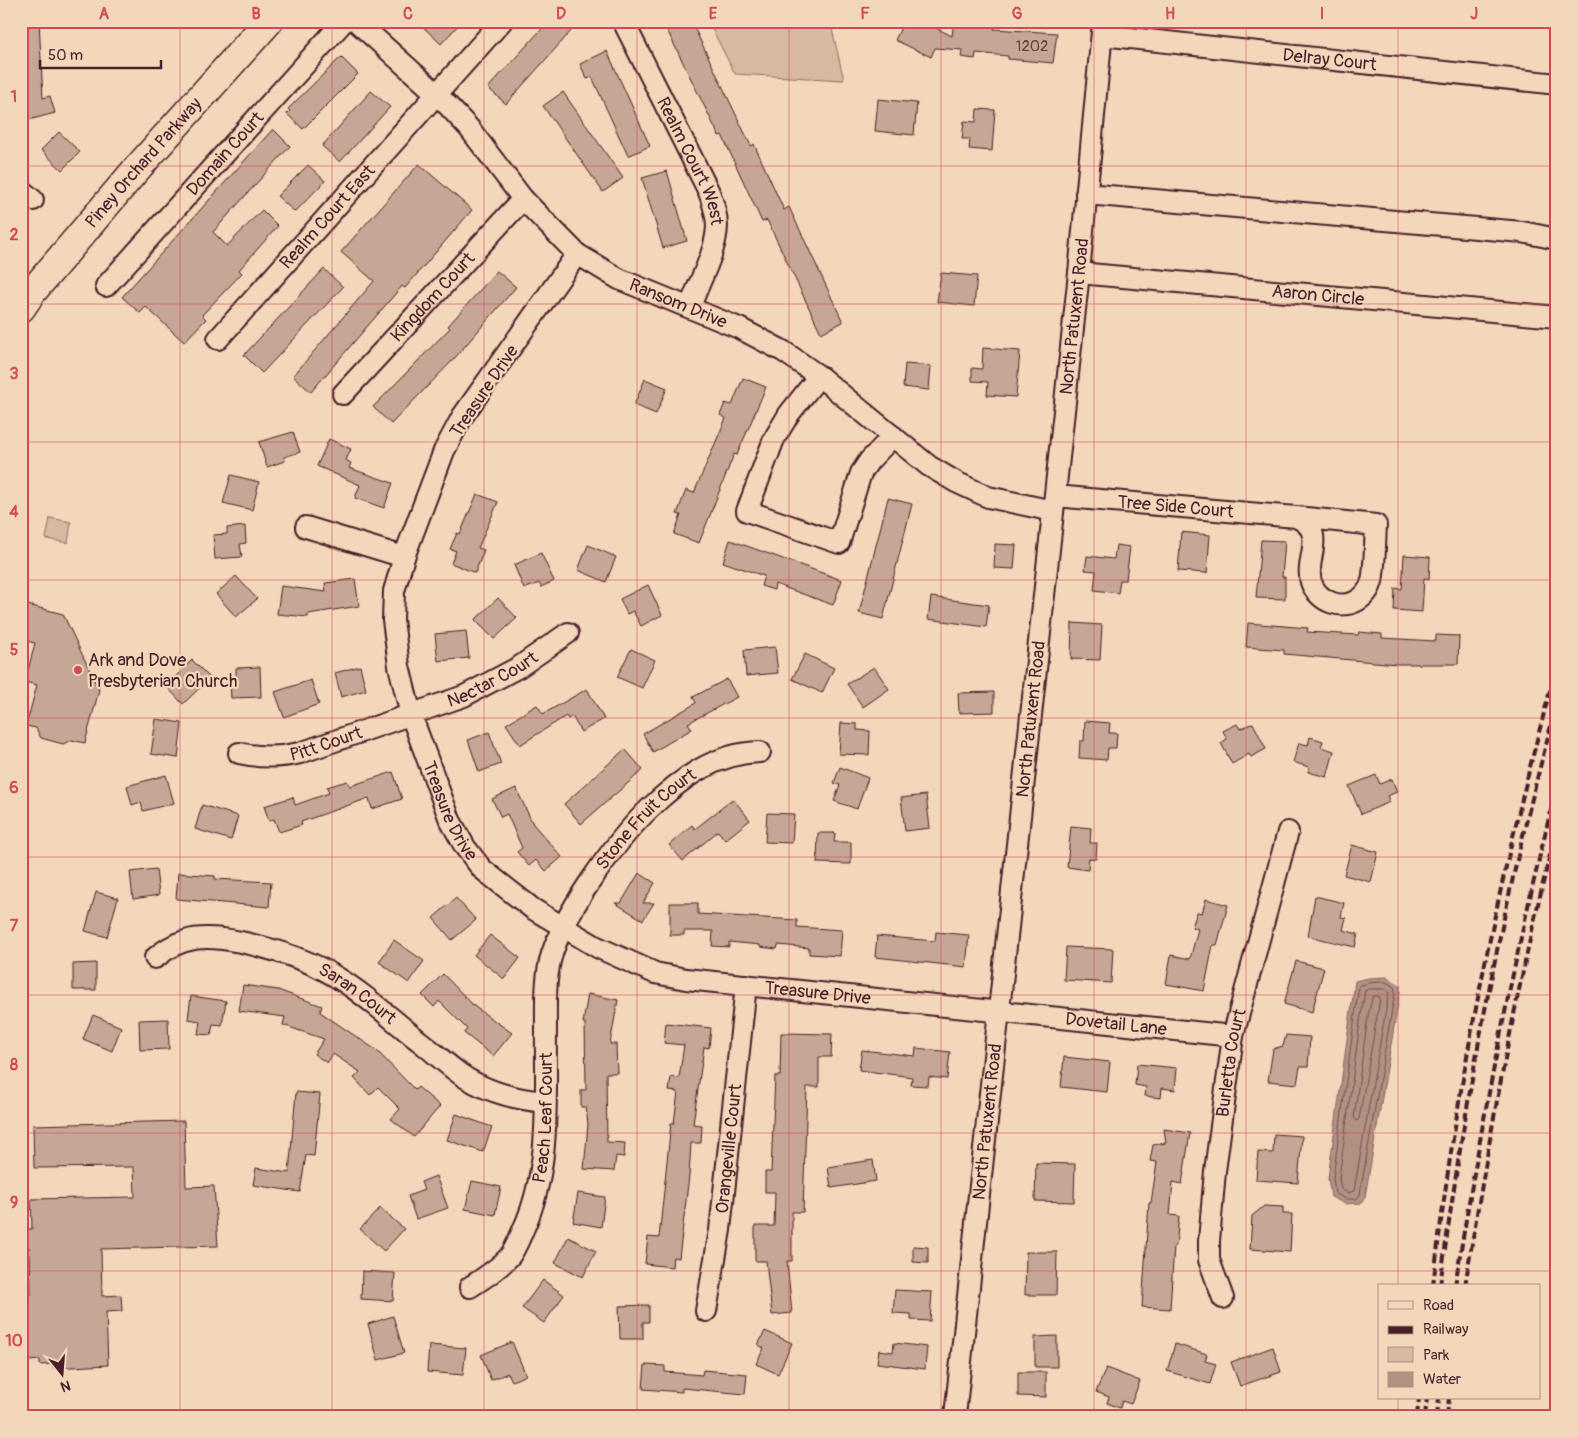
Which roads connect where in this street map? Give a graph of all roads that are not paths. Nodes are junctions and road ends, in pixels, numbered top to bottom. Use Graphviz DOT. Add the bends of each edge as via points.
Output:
graph roads {
  1 [pos="269,21"];
  2 [pos="344,21"];
  3 [pos="356,21"];
  4 [pos="502,21"];
  5 [pos="623,21"];
  6 [pos="1102,28"];
  7 [pos="1557,84"];
  8 [pos="437,94"];
  9 [pos="1086,194"];
  10 [pos="523,199"];
  11 [pos="1557,239"];
  12 [pos="577,254"];
  13 [pos="1078,274"];
  14 [pos="106,286"];
  15 [pos="690,306"];
  16 [pos="21,308"];
  17 [pos="1557,317"];
  18 [pos="218,338"];
  19 [pos="819,376"];
  20 [pos="343,394"];
  21 [pos="893,436"];
  22 [pos="1054,503"];
  23 [pos="1296,517"];
  24 [pos="306,527"];
  25 [pos="404,557"];
  26 [pos="568,634"];
  27 [pos="411,715"];
  28 [pos="760,752"];
  29 [pos="239,753"];
  30 [pos="1288,832"];
  31 [pos="564,927"];
  32 [pos="155,958"];
  33 [pos="746,985"];
  34 [pos="998,1010"];
  35 [pos="1233,1036"];
  36 [pos="545,1102"];
  37 [pos="470,1287"];
  38 [pos="1223,1298"];
  39 [pos="706,1312"];
  40 [pos="955,1416"];
  1 -- 16 [label="main road, Piney Orchard Parkway" via="134,172"];
  2 -- 14 [label="street, Domain Court"];
  3 -- 8 [label="street, Ransom Drive"];
  4 -- 8 [label="street"];
  5 -- 15 [label="street, Realm Court West" via="715,210 714,242"];
  6 -- 7 [label="street, Delray Court"];
  6 -- 9 [label="street, North Patuxent Road"];
  8 -- 10 [label="street, Ransom Drive" via="469,128"];
  8 -- 18 [label="street, Realm Court East"];
  9 -- 11 [label="street" via="1522,232"];
  9 -- 13 [label="street, North Patuxent Road"];
  10 -- 12 [label="street, Ransom Drive"];
  10 -- 20 [label="street, Kingdom Court"];
  12 -- 15 [label="street, Ransom Drive" via="620,279"];
  12 -- 25 [label="street, Treasure Drive" via="462,417 444,451"];
  13 -- 17 [label="street, Aaron Circle"];
  13 -- 22 [label="street, North Patuxent Road"];
  15 -- 19 [label="street, Ransom Drive" via="783,351"];
  19 -- 21 [label="street, Ransom Drive"];
  19 -- 21 [label="street" via="774,439 747,511 839,543 860,473"];
  21 -- 22 [label="street, Ransom Drive" via="930,466 988,498"];
  22 -- 23 [label="street, Tree Side Court"];
  22 -- 34 [label="street, North Patuxent Road"];
  23 -- 23 [label="street, Tree Side Court" via="1306,522 1314,541 1310,580 1317,593 1336,604 1348,604 1367,594 1374,574 1376,525"];
  24 -- 25 [label="street"];
  25 -- 27 [label="street, Treasure Drive" via="394,591 394,620 399,666"];
  26 -- 27 [label="street, Nectar Court" via="493,683"];
  27 -- 29 [label="street, Pitt Court" via="281,757 261,758"];
  27 -- 31 [label="street, Treasure Drive" via="450,820 465,847 482,869 505,889"];
  28 -- 31 [label="street, Stone Fruit Court" via="741,752 718,759 663,795 612,852"];
  30 -- 35 [label="street, Burletta Court"];
  31 -- 33 [label="street, Treasure Drive" via="655,973"];
  31 -- 36 [label="street, Peach Leaf Court" via="546,980"];
  32 -- 36 [label="street, Saran Court" via="184,940 206,937 271,948 302,959 333,975 364,997 464,1077 516,1099"];
  33 -- 34 [label="street, Treasure Drive"];
  33 -- 39 [label="street, Orangeville Court" via="720,1230"];
  34 -- 35 [label="street, Dovetail Lane"];
  34 -- 40 [label="street, North Patuxent Road"];
  35 -- 38 [label="street, Burletta Court" via="1209,1241 1209,1260"];
  36 -- 37 [label="street, Peach Leaf Court" via="540,1176 531,1215 510,1255"];
}
